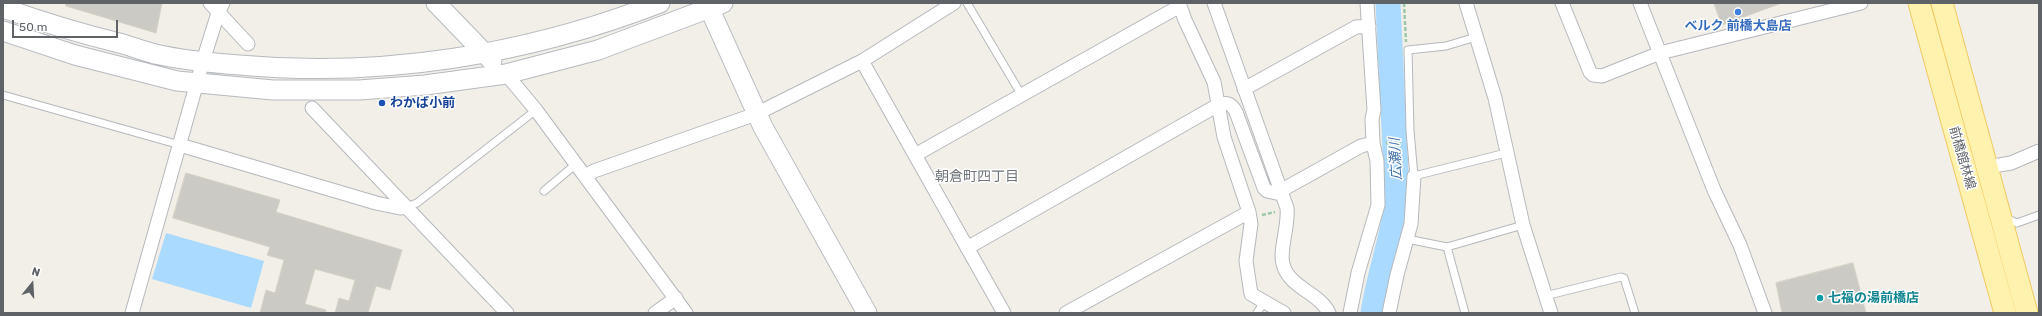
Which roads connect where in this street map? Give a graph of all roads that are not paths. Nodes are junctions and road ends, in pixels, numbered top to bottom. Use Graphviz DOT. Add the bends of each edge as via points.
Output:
graph roads {
  1 [pos="436,3"];
  2 [pos="660,3"];
  3 [pos="954,3"];
  4 [pos="967,3"];
  5 [pos="1214,3"];
  6 [pos="1367,3"];
  7 [pos="1466,3"];
  8 [pos="1562,3"];
  9 [pos="1640,3"];
  10 [pos="1861,3"];
  11 [pos="1919,3"];
  12 [pos="1942,3"];
  13 [pos="1179,4"];
  14 [pos="713,5"];
  15 [pos="217,6"];
  16 [pos="3,8"];
  17 [pos="1369,26"];
  18 [pos="3,32"];
  19 [pos="1476,37"];
  20 [pos="248,44"];
  21 [pos="1660,53"];
  22 [pos="484,54"];
  23 [pos="203,61"];
  24 [pos="862,61"];
  25 [pos="506,74"];
  26 [pos="198,83"];
  27 [pos="1244,89"];
  28 [pos="1021,94"];
  29 [pos="3,95"];
  30 [pos="1218,105"];
  31 [pos="312,108"];
  32 [pos="536,110"];
  33 [pos="756,114"];
  34 [pos="1376,143"];
  35 [pos="180,145"];
  36 [pos="2039,151"];
  37 [pos="1506,153"];
  38 [pos="915,155"];
  39 [pos="576,164"];
  40 [pos="1987,167"];
  41 [pos="586,176"];
  42 [pos="1414,176"];
  43 [pos="1282,190"];
  44 [pos="544,191"];
  45 [pos="406,207"];
  46 [pos="1252,214"];
  47 [pos="2039,215"];
  48 [pos="2001,216"];
  49 [pos="1523,224"];
  50 [pos="1407,239"];
  51 [pos="1447,247"];
  52 [pos="967,248"];
  53 [pos="1546,296"];
  54 [pos="676,298"];
  55 [pos="1260,308"];
  56 [pos="132,313"];
  57 [pos="507,313"];
  58 [pos="655,313"];
  59 [pos="686,313"];
  60 [pos="867,313"];
  61 [pos="1004,313"];
  62 [pos="1066,313"];
  63 [pos="1284,313"];
  64 [pos="1329,313"];
  65 [pos="1350,313"];
  66 [pos="1390,313"];
  67 [pos="1465,313"];
  68 [pos="1551,313"];
  69 [pos="1635,313"];
  70 [pos="1765,313"];
  71 [pos="2005,313"];
  72 [pos="2027,313"];
  1 -- 22 [label="street"];
  2 -- 22 [label="street" via="567,35"];
  3 -- 24 [label="street"];
  4 -- 28 [label="lane"];
  5 -- 27 [label="street"];
  6 -- 17 [label="street"];
  7 -- 19 [label="street"];
  8 -- 21 [label="street" via="1593,75 1602,76"];
  9 -- 21 [label="street"];
  10 -- 21 [label="street"];
  11 -- 71 [label="main road, 前橋館林線"];
  12 -- 40 [label="main road, 前橋館林線"];
  13 -- 28 [label="street"];
  13 -- 30 [label="street" via="1212,76"];
  14 -- 25 [label="street" via="598,50"];
  14 -- 33 [label="street"];
  15 -- 20 [label="street"];
  15 -- 23 [label="street"];
  16 -- 23 [label="street" via="91,37 155,54"];
  17 -- 27 [label="street" via="1356,27"];
  17 -- 34 [label="street" via="1374,110 1372,119"];
  18 -- 26 [label="street" via="75,55 177,81"];
  19 -- 37 [label="street" via="1495,98"];
  19 -- 42 [label="lane" via="1446,46 1416,47 1408,50"];
  21 -- 70 [label="street" via="1714,190 1738,239"];
  22 -- 23 [label="street" via="434,62 336,68 272,68"];
  22 -- 25 [label="street"];
  23 -- 26 [label="street"];
  24 -- 33 [label="street"];
  24 -- 38 [label="street"];
  25 -- 26 [label="street" via="438,84 359,90 273,90"];
  25 -- 32 [label="street"];
  26 -- 35 [label="street"];
  27 -- 43 [label="street"];
  28 -- 38 [label="street"];
  29 -- 35 [label="lane"];
  30 -- 43 [label="street" via="1225,103 1233,106 1264,188 1271,192"];
  30 -- 46 [label="street" via="1224,137"];
  30 -- 52 [label="street"];
  31 -- 45 [label="street"];
  32 -- 39 [label="street"];
  32 -- 45 [label="lane" via="416,203"];
  33 -- 41 [label="street"];
  33 -- 60 [label="street"];
  34 -- 43 [label="street" via="1361,146"];
  34 -- 65 [label="street" via="1378,205 1358,273"];
  35 -- 45 [label="street" via="376,203"];
  35 -- 56 [label="street"];
  36 -- 40 [label="street" via="2011,163"];
  37 -- 42 [label="lane"];
  37 -- 49 [label="street"];
  38 -- 52 [label="street"];
  39 -- 41 [label="street"];
  39 -- 44 [label="lane"];
  40 -- 48 [label="main road, 前橋館林線"];
  41 -- 54 [label="street"];
  42 -- 50 [label="street"];
  43 -- 64 [label="street" via="1288,217 1282,256 1285,270 1300,287 1324,304"];
  45 -- 57 [label="street"];
  46 -- 55 [label="street" via="1246,261 1250,291"];
  46 -- 62 [label="street"];
  47 -- 48 [label="lane" via="2017,223"];
  48 -- 72 [label="main road, 前橋館林線"];
  49 -- 51 [label="lane"];
  49 -- 53 [label="street"];
  50 -- 51 [label="lane"];
  50 -- 66 [label="street"];
  51 -- 67 [label="lane"];
  52 -- 61 [label="street"];
  53 -- 68 [label="street"];
  53 -- 69 [label="lane" via="1621,277 1624,278"];
  54 -- 58 [label="street"];
  54 -- 59 [label="street"];
  55 -- 63 [label="street"];
}
